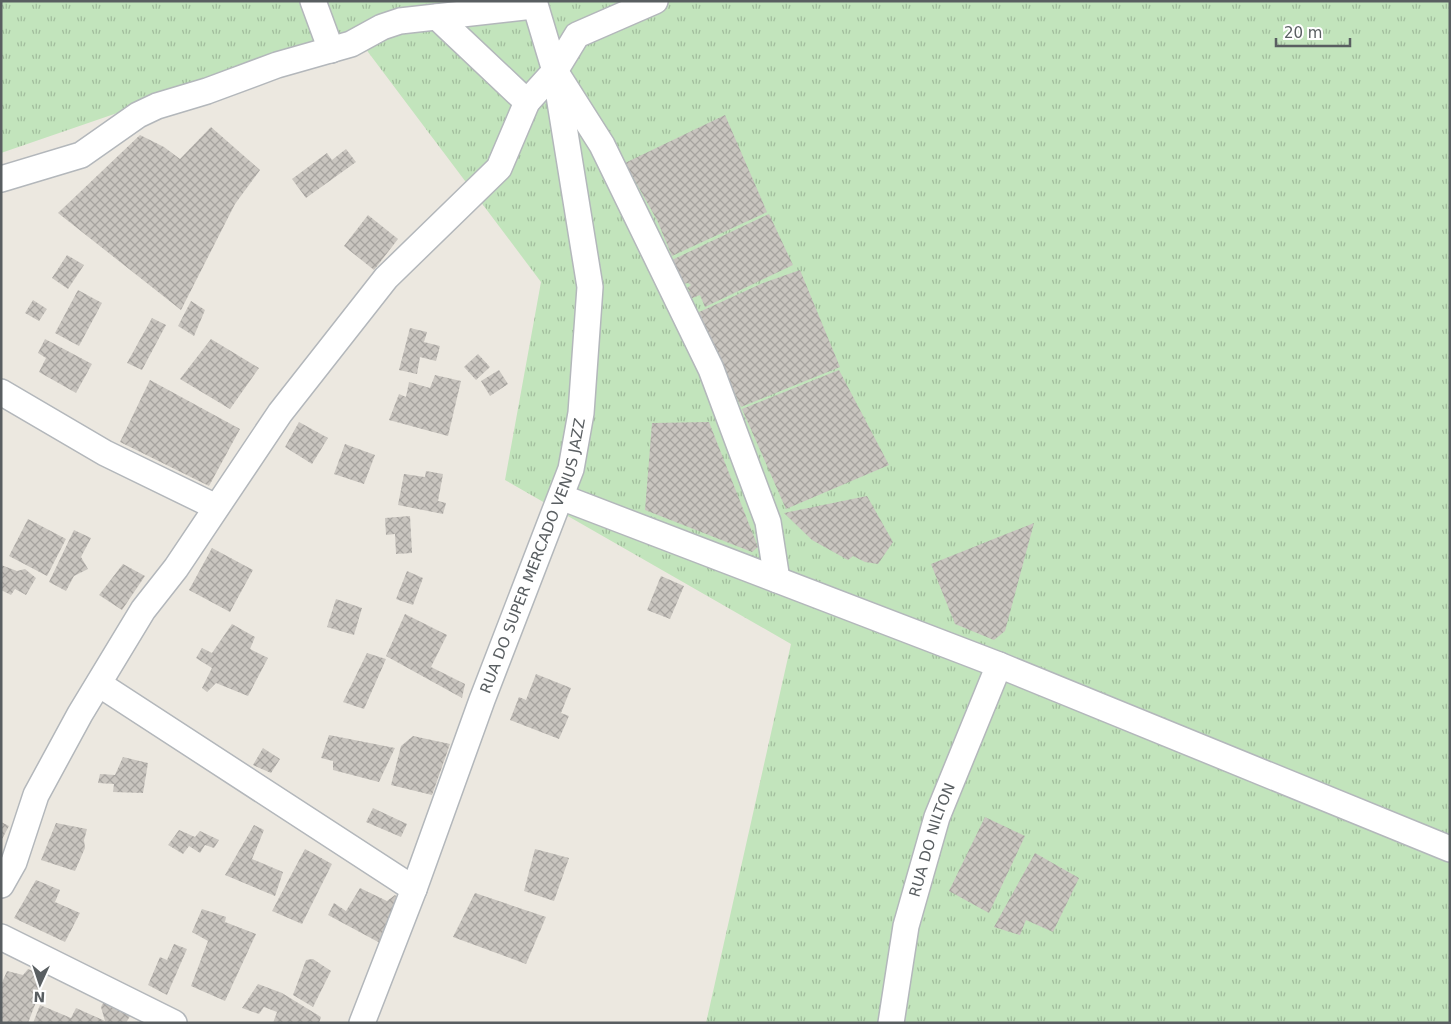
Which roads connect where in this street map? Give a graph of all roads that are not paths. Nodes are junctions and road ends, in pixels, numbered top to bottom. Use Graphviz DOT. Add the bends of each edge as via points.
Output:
graph roads {
  1 [pos="313,1"];
  2 [pos="655,1"];
  3 [pos="534,4"];
  4 [pos="437,17"];
  5 [pos="331,50"];
  6 [pos="555,71"];
  7 [pos="527,102"];
  8 [pos="1,179"];
  9 [pos="1,392"];
  10 [pos="561,497"];
  11 [pos="216,507"];
  12 [pos="777,580"];
  13 [pos="999,666"];
  14 [pos="99,684"];
  15 [pos="1450,849"];
  16 [pos="1,886"];
  17 [pos="414,889"];
  18 [pos="1,937"];
  19 [pos="174,1023"];
  20 [pos="362,1023"];
  21 [pos="891,1023"];
  1 -- 5 [label="street"];
  2 -- 6 [label="street" via="578,35"];
  3 -- 4 [label="street"];
  3 -- 6 [label="street"];
  4 -- 5 [label="street" via="382,27 351,44"];
  4 -- 7 [label="street"];
  5 -- 8 [label="street" via="157,106 138,115 81,154"];
  6 -- 7 [label="street"];
  6 -- 10 [label="street, RUA DO SUPER MERCADO VENUS JAZZ" via="590,287 581,413 571,469"];
  6 -- 12 [label="street" via="602,144 710,369 768,522"];
  7 -- 11 [label="street" via="499,168 386,278 280,413"];
  9 -- 11 [label="street" via="105,453"];
  10 -- 12 [label="street"];
  10 -- 17 [label="street, RUA DO SUPER MERCADO VENUS JAZZ" via="482,700"];
  11 -- 14 [label="street" via="176,568 143,610"];
  12 -- 13 [label="street"];
  13 -- 15 [label="street"];
  13 -- 21 [label="street, RUA DO NILTON" via="938,817 906,926"];
  14 -- 16 [label="street" via="36,795 14,862"];
  14 -- 17 [label="street"];
  17 -- 20 [label="street, RUA DO SUPER MERCADO VENUS JAZZ"];
  18 -- 19 [label="street"];
}
